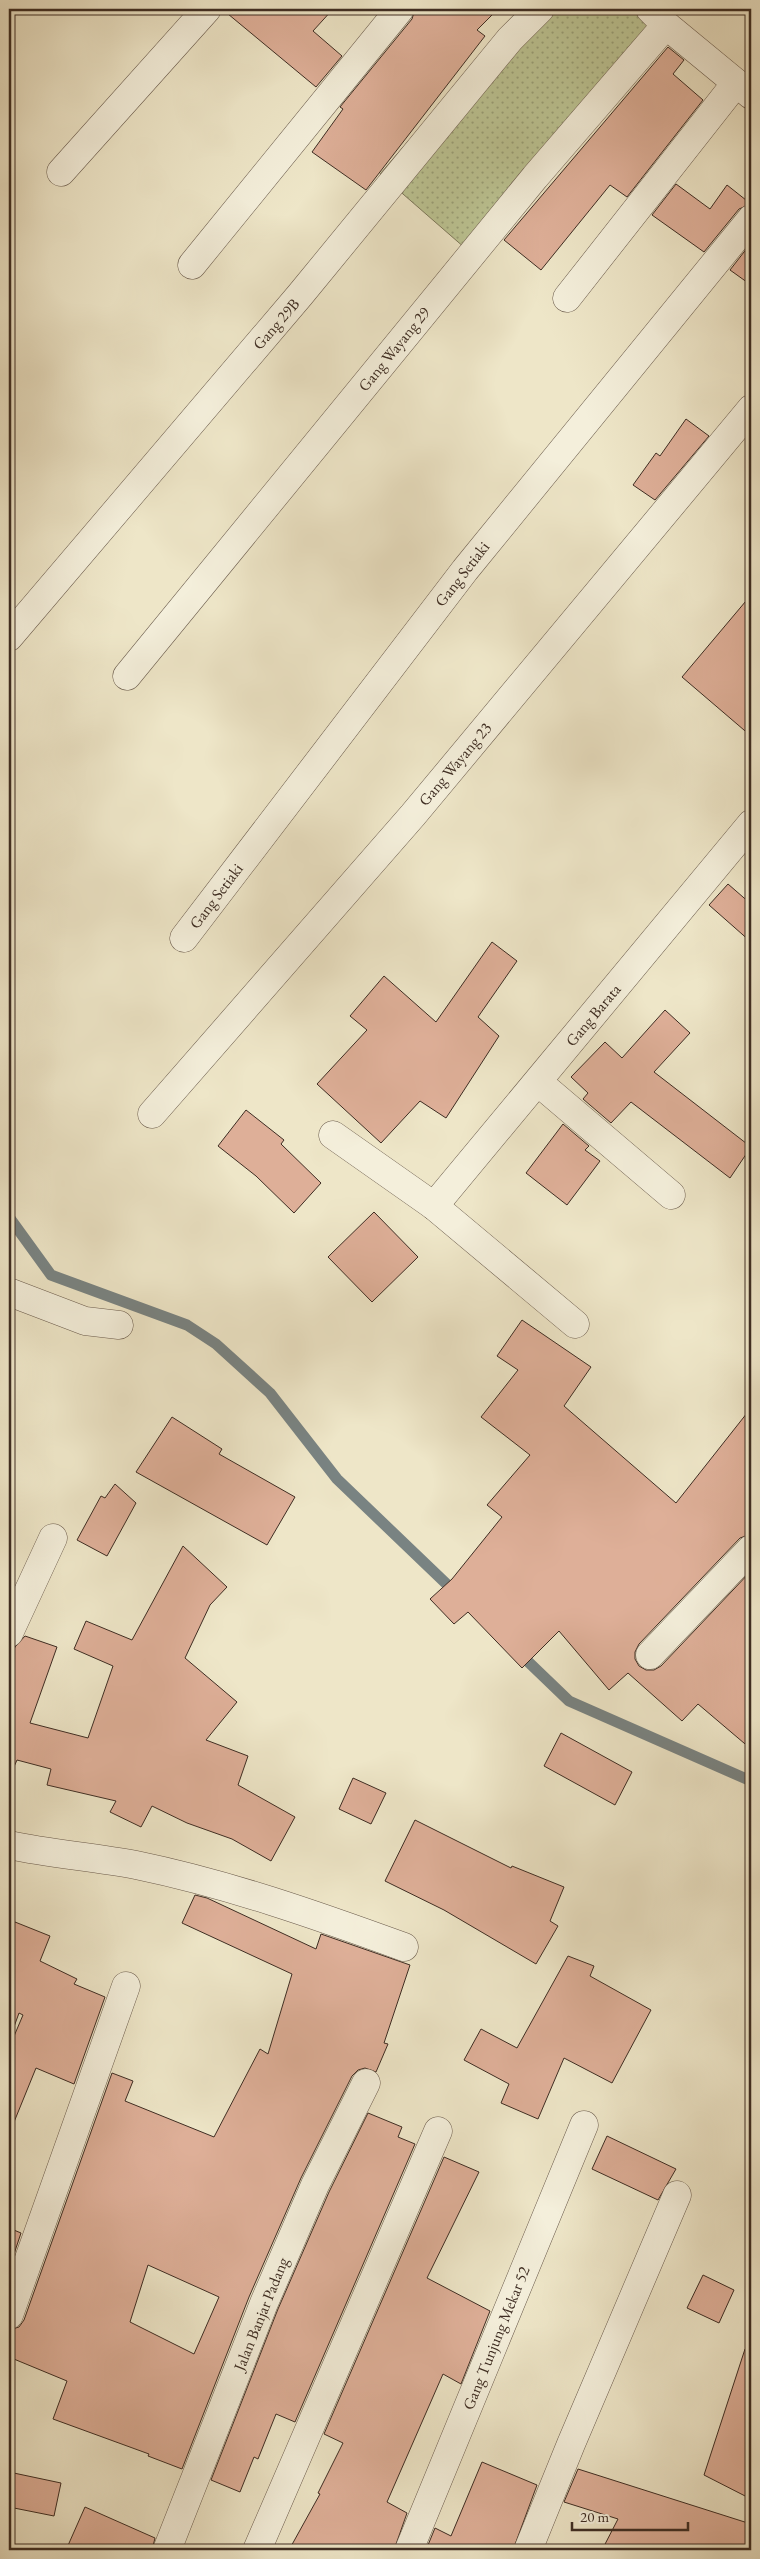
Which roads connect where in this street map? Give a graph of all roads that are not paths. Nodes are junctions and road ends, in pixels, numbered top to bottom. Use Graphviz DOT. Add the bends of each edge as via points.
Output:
graph roads {
  1 [pos="207,9"];
  2 [pos="400,9"];
  3 [pos="540,9"];
  4 [pos="658,17"];
  5 [pos="744,89"];
  6 [pos="62,172"];
  7 [pos="751,219"];
  8 [pos="192,264"];
  9 [pos="567,298"];
  10 [pos="751,409"];
  11 [pos="9,636"];
  12 [pos="127,676"];
  13 [pos="751,824"];
  14 [pos="184,938"];
  15 [pos="538,1082"];
  16 [pos="152,1114"];
  17 [pos="333,1135"];
  18 [pos="671,1195"];
  19 [pos="434,1206"];
  20 [pos="9,1292"];
  21 [pos="575,1324"];
  22 [pos="119,1325"];
  23 [pos="53,1538"];
  24 [pos="751,1549"];
  25 [pos="9,1633"];
  26 [pos="650,1655"];
  27 [pos="9,1845"];
  28 [pos="404,1947"];
  29 [pos="126,1986"];
  30 [pos="366,2082"];
  31 [pos="584,2125"];
  32 [pos="438,2132"];
  33 [pos="677,2195"];
  34 [pos="9,2314"];
  35 [pos="167,2550"];
  36 [pos="257,2550"];
  37 [pos="408,2550"];
  38 [pos="528,2550"];
  1 -- 6 [label="street"];
  2 -- 8 [label="street"];
  3 -- 11 [label="street, Gang 29B" via="510,39 300,295"];
  4 -- 5 [label="street"];
  4 -- 12 [label="street, Gang Wayang 29" via="535,177"];
  5 -- 9 [label="street"];
  7 -- 14 [label="street, Gang Setiaki" via="465,570"];
  10 -- 16 [label="street, Gang Wayang 23" via="413,815"];
  13 -- 15 [label="street, Gang Barata"];
  15 -- 18 [label="street"];
  15 -- 19 [label="street, Gang Barata"];
  17 -- 19 [label="street"];
  19 -- 21 [label="street"];
  20 -- 22 [label="street" via="85,1321"];
  23 -- 25 [label="street"];
  24 -- 26 [label="street"];
  27 -- 28 [label="street" via="136,1865 220,1886 287,1904"];
  29 -- 34 [label="street"];
  30 -- 35 [label="street, Jalan Banjar Padang" via="315,2185 264,2303"];
  31 -- 37 [label="street, Gang Tunjung Mekar 52"];
  32 -- 36 [label="street"];
  33 -- 38 [label="street"];
}
